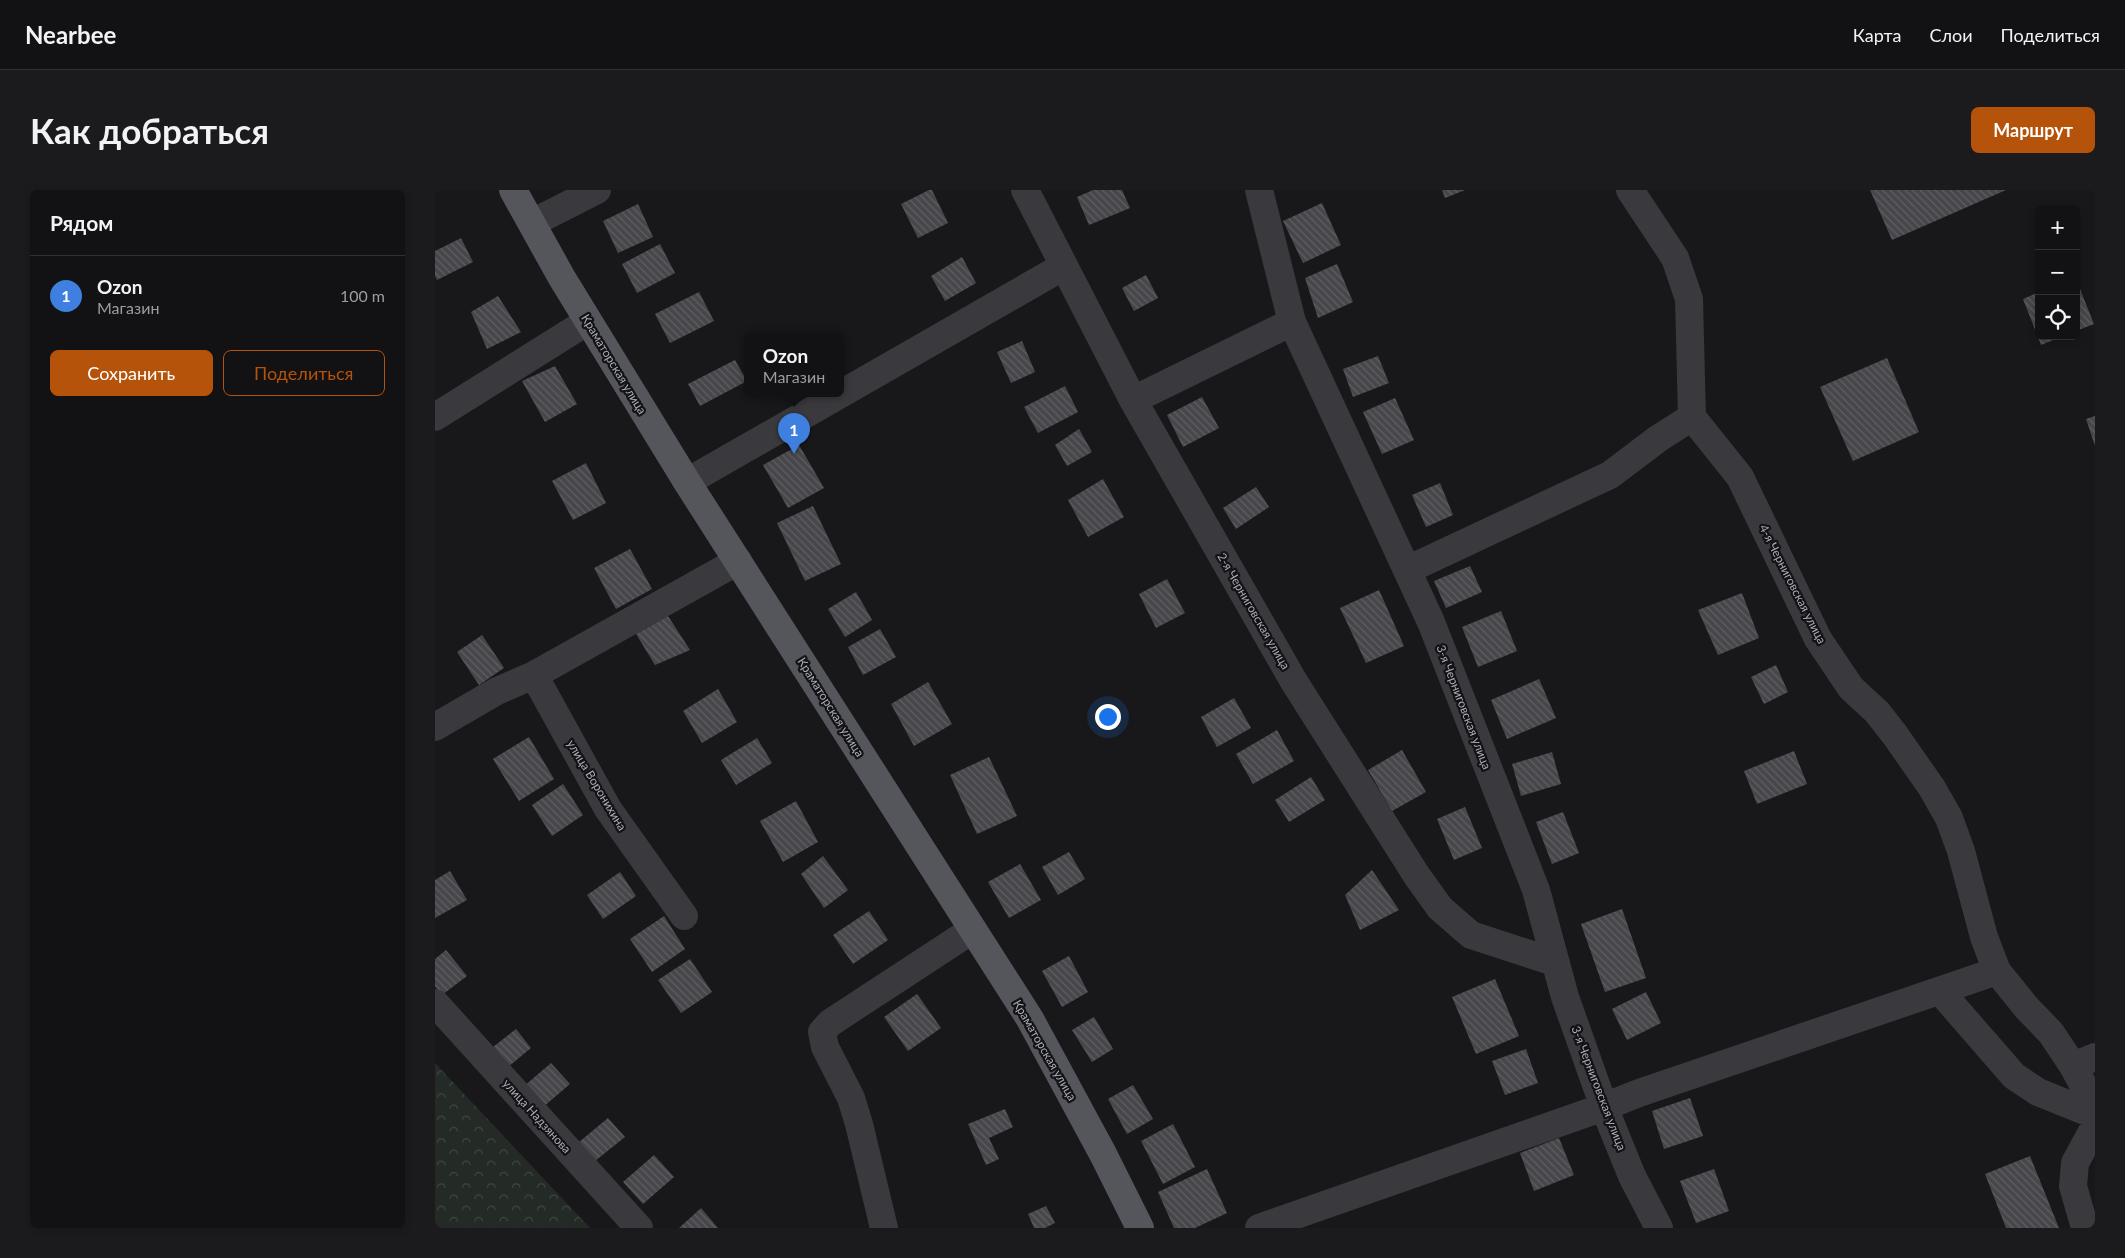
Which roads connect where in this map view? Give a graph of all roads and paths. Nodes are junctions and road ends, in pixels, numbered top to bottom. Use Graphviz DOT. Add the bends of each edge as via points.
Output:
graph roads {
  1 [pos="513,190"];
  2 [pos="597,190"];
  3 [pos="1025,190"];
  4 [pos="1259,190"];
  5 [pos="1630,190"];
  6 [pos="532,224"];
  7 [pos="1064,266"];
  8 [pos="588,321"];
  9 [pos="1292,322"];
  10 [pos="844,392"];
  11 [pos="835,397"];
  12 [pos="1133,400"];
  13 [pos="435,417"];
  14 [pos="1692,417"];
  15 [pos="687,482"];
  16 [pos="739,561"];
  17 [pos="1407,570"];
  18 [pos="534,675"];
  19 [pos="435,727"];
  20 [pos="684,916"];
  21 [pos="972,930"];
  22 [pos="1554,962"];
  23 [pos="1997,971"];
  24 [pos="1940,991"];
  25 [pos="435,1003"];
  26 [pos="2084,1061"];
  27 [pos="1604,1107"];
  28 [pos="2095,1115"];
  29 [pos="639,1228"];
  30 [pos="884,1228"];
  31 [pos="1140,1228"];
  32 [pos="1259,1228"];
  33 [pos="1659,1228"];
  34 [pos="2085,1228"];
  1 -- 6 [label="main road, Краматорская улица"];
  2 -- 6 [label="street"];
  3 -- 7 [label="street, 2-я Черниговская улица"];
  4 -- 9 [label="street, 3-я Черниговская улица"];
  5 -- 14 [label="street" via="1675,258 1689,299"];
  6 -- 8 [label="main road, Краматорская улица"];
  7 -- 10 [label="street"];
  7 -- 12 [label="street, 2-я Черниговская улица"];
  8 -- 13 [label="street"];
  8 -- 15 [label="main road, Краматорская улица"];
  9 -- 12 [label="street"];
  9 -- 17 [label="street, 3-я Черниговская улица"];
  11 -- 15 [label="street"];
  12 -- 22 [label="street, 2-я Черниговская улица" via="1293,680 1440,908 1471,935"];
  14 -- 17 [label="street" via="1610,475"];
  14 -- 23 [label="street, 4-я Черниговская улица" via="1740,477 1818,639 1851,688 1877,712 1915,761 1949,818"];
  15 -- 16 [label="main road, Краматорская улица"];
  16 -- 18 [label="street"];
  16 -- 21 [label="main road, Краматорская улица"];
  17 -- 22 [label="street, 3-я Черниговская улица" via="1431,622 1536,890"];
  18 -- 19 [label="street"];
  18 -- 20 [label="street, улица Воронихина" via="609,809"];
  21 -- 30 [label="street" via="822,1032 825,1046 851,1098"];
  21 -- 31 [label="main road, Краматорская улица" via="1029,1019"];
  22 -- 27 [label="street, 3-я Черниговская улица"];
  23 -- 24 [label="street"];
  23 -- 26 [label="street, 4-я Черниговская улица" via="2051,1033"];
  24 -- 27 [label="street"];
  24 -- 28 [label="street" via="2014,1076 2038,1092"];
  25 -- 29 [label="street, улица Надзянова"];
  26 -- 28 [label="street, 4-я Черниговская улица"];
  27 -- 32 [label="street"];
  27 -- 33 [label="street, 3-я Черниговская улица" via="1632,1176"];
  28 -- 34 [label="street" via="2094,1128 2075,1163 2073,1186"];
}
